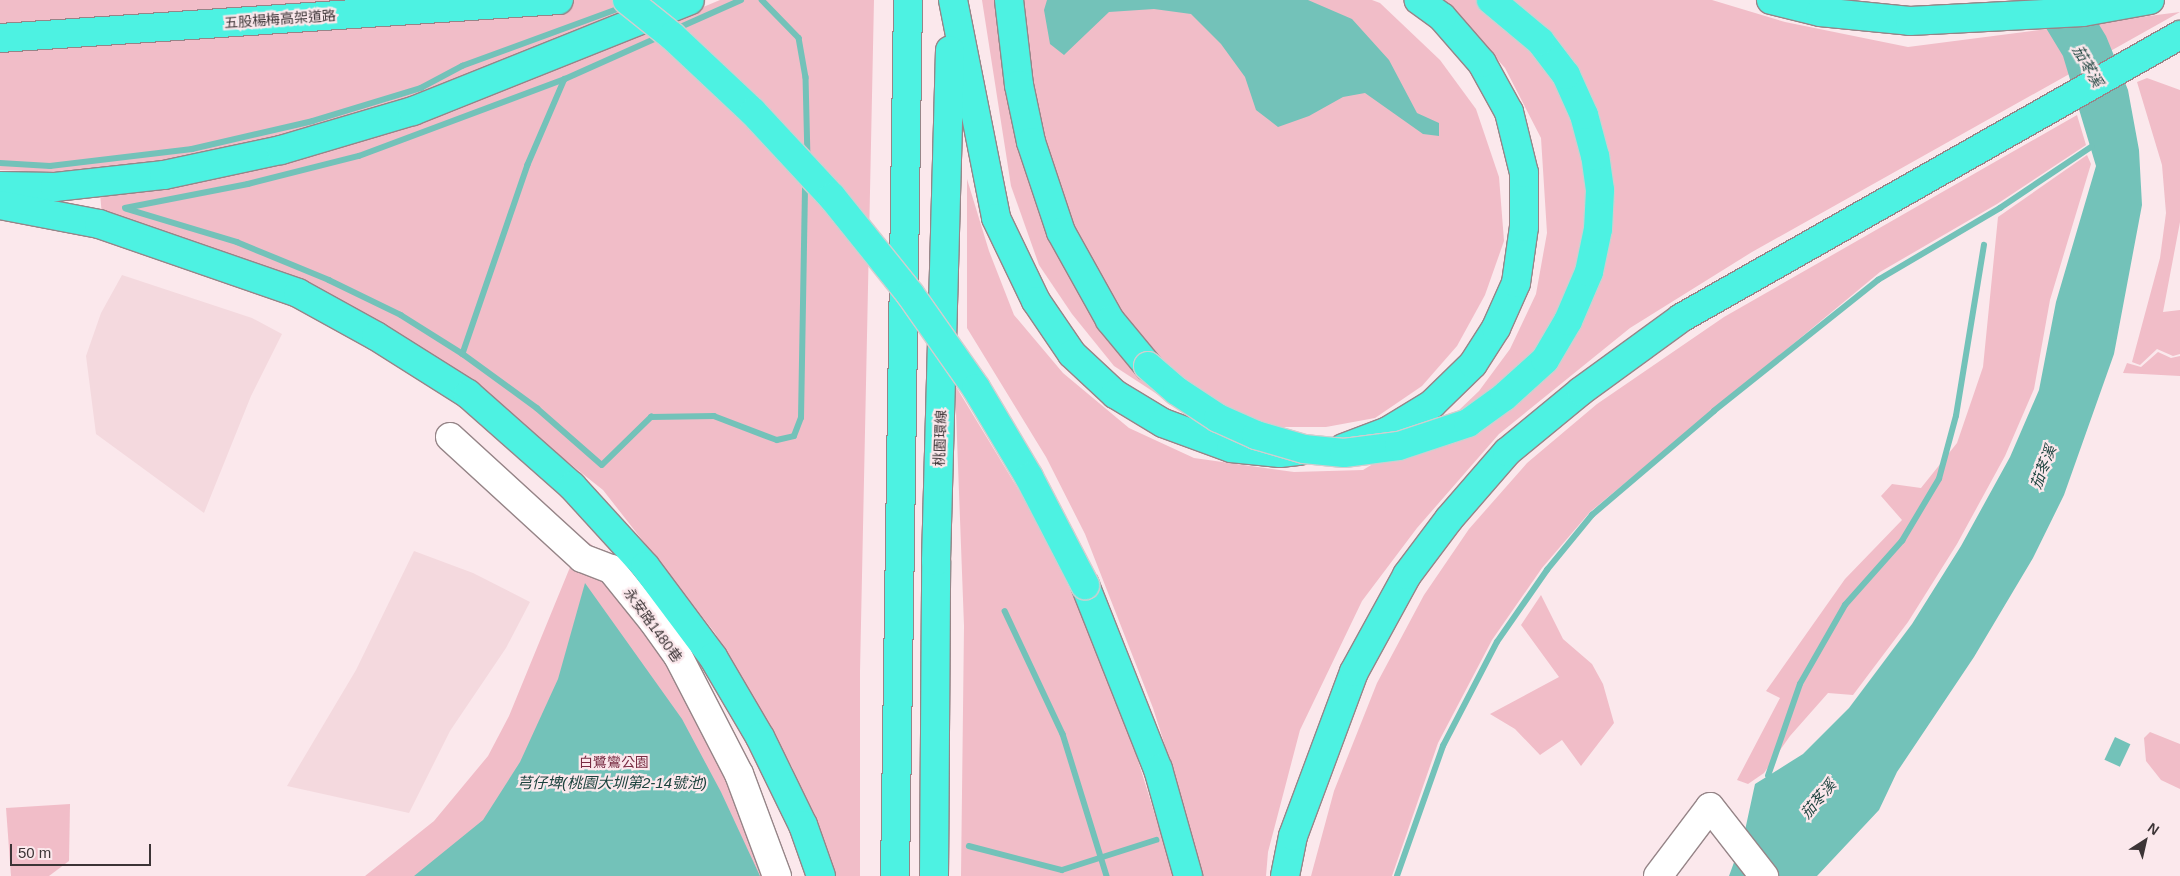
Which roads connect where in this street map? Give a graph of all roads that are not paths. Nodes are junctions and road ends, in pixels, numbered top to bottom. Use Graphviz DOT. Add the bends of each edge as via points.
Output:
graph roads {
  1 [pos="559,0"];
  2 [pos="627,0"];
  3 [pos="690,0"];
  4 [pos="908,0"];
  5 [pos="952,0"];
  6 [pos="1009,0"];
  7 [pos="1418,0"];
  8 [pos="1492,0"];
  9 [pos="1771,0"];
  10 [pos="2150,0"];
  11 [pos="2180,36"];
  12 [pos="0,38"];
  13 [pos="0,186"];
  14 [pos="0,205"];
  15 [pos="450,437"];
  16 [pos="777,876"];
  17 [pos="821,876"];
  18 [pos="895,876"];
  19 [pos="934,876"];
  20 [pos="1188,876"];
  21 [pos="1285,876"];
  22 [pos="1658,876"];
  23 [pos="1764,876"];
  1 -- 12 [label="highway, 五股楊梅高架道路"];
  2 -- 20 [label="highway, bridge" via="672,36 754,112 832,197 910,294 976,388 1015,453 1085,585 1158,769"];
  3 -- 13 [label="highway" via="412,111 281,150 164,174 55,187"];
  4 -- 18 [label="highway"];
  5 -- 7 [label="highway" via="996,218 1036,301 1072,354 1115,394 1163,423 1231,448 1280,453 1343,448 1388,431 1432,404 1473,364 1496,328 1516,284 1524,227 1524,173 1509,112 1482,63 1442,17"];
  5 -- 19 [label="highway, 桃園環線" via="936,561"];
  6 -- 8 [label="highway, bridge" via="1019,85 1045,188 1061,232 1110,320 1148,366 1218,418 1256,435 1304,449 1344,453 1400,446 1468,423 1504,397 1545,360 1568,321 1589,272 1598,229 1600,190 1584,115 1566,74 1540,41"];
  9 -- 10 [label="highway" via="1820,12 1910,21 2083,12"];
  11 -- 21 [label="highway" via="2018,124 1681,318 1581,391 1507,452 1449,519 1407,575 1354,672 1293,836"];
  14 -- 17 [label="highway" via="99,224 298,293 376,336 468,394 572,486 645,566 713,657 764,746 803,825"];
  15 -- 16 [label="street, 永安路1480巷" via="582,558 611,569 653,621 678,656 740,774"];
  22 -- 23 [label="street" via="1710,807"];
}
